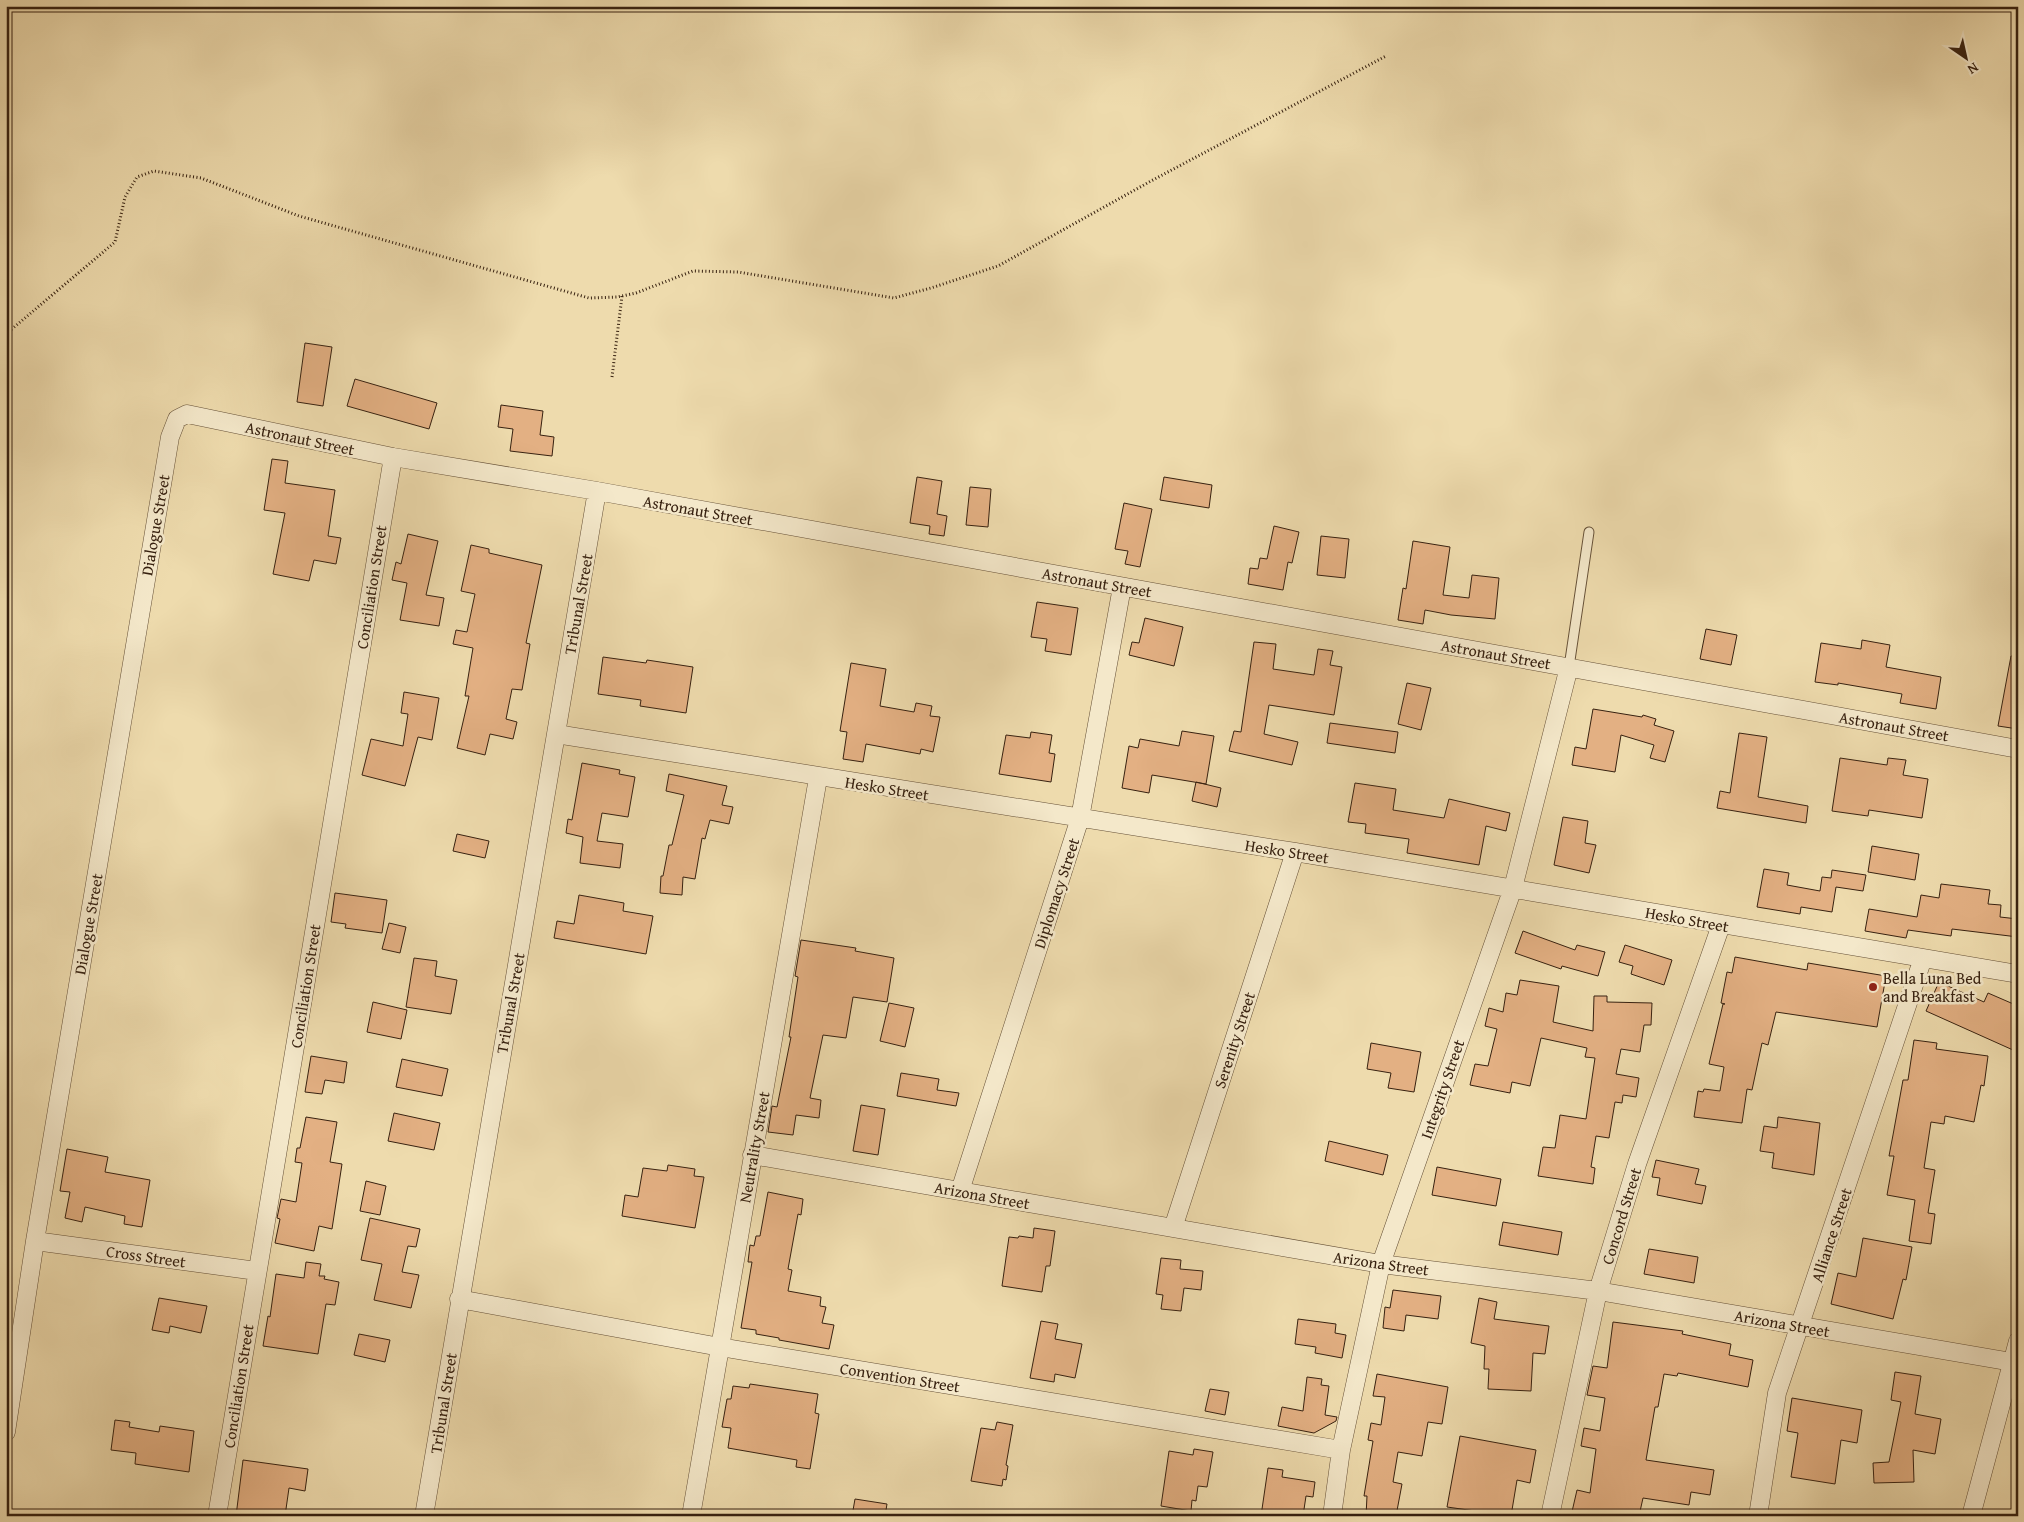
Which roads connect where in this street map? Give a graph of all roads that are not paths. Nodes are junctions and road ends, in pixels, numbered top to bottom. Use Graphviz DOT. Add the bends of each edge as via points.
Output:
graph roads {
  1 [pos="177,419"];
  2 [pos="393,457"];
  3 [pos="597,491"];
  4 [pos="1589,532"];
  5 [pos="1122,587"];
  6 [pos="1569,667"];
  7 [pos="556,734"];
  8 [pos="2018,749"];
  9 [pos="818,778"];
  10 [pos="1080,818"];
  11 [pos="1295,852"];
  12 [pos="1513,888"];
  13 [pos="1721,925"];
  14 [pos="1923,958"];
  15 [pos="2018,974"];
  16 [pos="752,1156"];
  17 [pos="960,1191"];
  18 [pos="1173,1228"];
  19 [pos="35,1242"];
  20 [pos="1381,1264"];
  21 [pos="257,1271"];
  22 [pos="1598,1291"];
  23 [pos="460,1299"];
  24 [pos="1800,1326"];
  25 [pos="2018,1341"];
  26 [pos="720,1347"];
  27 [pos="2012,1362"];
  28 [pos="6,1432"];
  29 [pos="1341,1450"];
  30 [pos="217,1516"];
  31 [pos="424,1516"];
  32 [pos="691,1516"];
  33 [pos="1332,1516"];
  34 [pos="1550,1516"];
  35 [pos="1758,1516"];
  36 [pos="1971,1516"];
  1 -- 2 [label="street, Astronaut Street" via="187,414"];
  1 -- 19 [label="street, Dialogue Street" via="170,437"];
  2 -- 3 [label="street, Astronaut Street"];
  2 -- 21 [label="street, Conciliation Street"];
  3 -- 5 [label="street, Astronaut Street"];
  3 -- 7 [label="street, Tribunal Street"];
  4 -- 6 [label="lane"];
  5 -- 6 [label="street, Astronaut Street"];
  5 -- 10 [label="street, Diplomacy Street"];
  6 -- 8 [label="street, Astronaut Street"];
  6 -- 12 [label="street, Integrity Street"];
  7 -- 9 [label="street, Hesko Street"];
  7 -- 23 [label="street, Tribunal Street"];
  9 -- 10 [label="street, Hesko Street"];
  9 -- 16 [label="street, Neutrality Street"];
  10 -- 11 [label="street, Hesko Street"];
  10 -- 17 [label="street, Diplomacy Street"];
  11 -- 12 [label="street, Hesko Street"];
  11 -- 18 [label="street, Serenity Street"];
  12 -- 13 [label="street, Hesko Street"];
  12 -- 20 [label="street, Integrity Street"];
  13 -- 14 [label="street, Hesko Street"];
  13 -- 22 [label="street, Concord Street" via="1637,1164"];
  14 -- 15 [label="street, Hesko Street"];
  14 -- 24 [label="street, Alliance Street"];
  16 -- 17 [label="street, Arizona Street"];
  16 -- 26 [label="street, Neutrality Street"];
  17 -- 18 [label="street, Arizona Street"];
  18 -- 20 [label="street, Arizona Street"];
  19 -- 21 [label="street, Cross Street"];
  19 -- 28 [label="street, Dialogue Street"];
  20 -- 22 [label="street, Arizona Street"];
  20 -- 29 [label="street, Integrity Street"];
  21 -- 30 [label="street, Conciliation Street"];
  22 -- 24 [label="street, Arizona Street"];
  22 -- 34 [label="street, Concord Street"];
  23 -- 26 [label="street, Convention Street"];
  23 -- 31 [label="street, Tribunal Street"];
  24 -- 27 [label="street, Arizona Street"];
  24 -- 35 [label="street, Alliance Street" via="1777,1393"];
  25 -- 27 [label="street"];
  26 -- 29 [label="street, Convention Street"];
  26 -- 32 [label="street, Neutrality Street"];
  27 -- 36 [label="street"];
  29 -- 33 [label="street, Integrity Street"];
}
